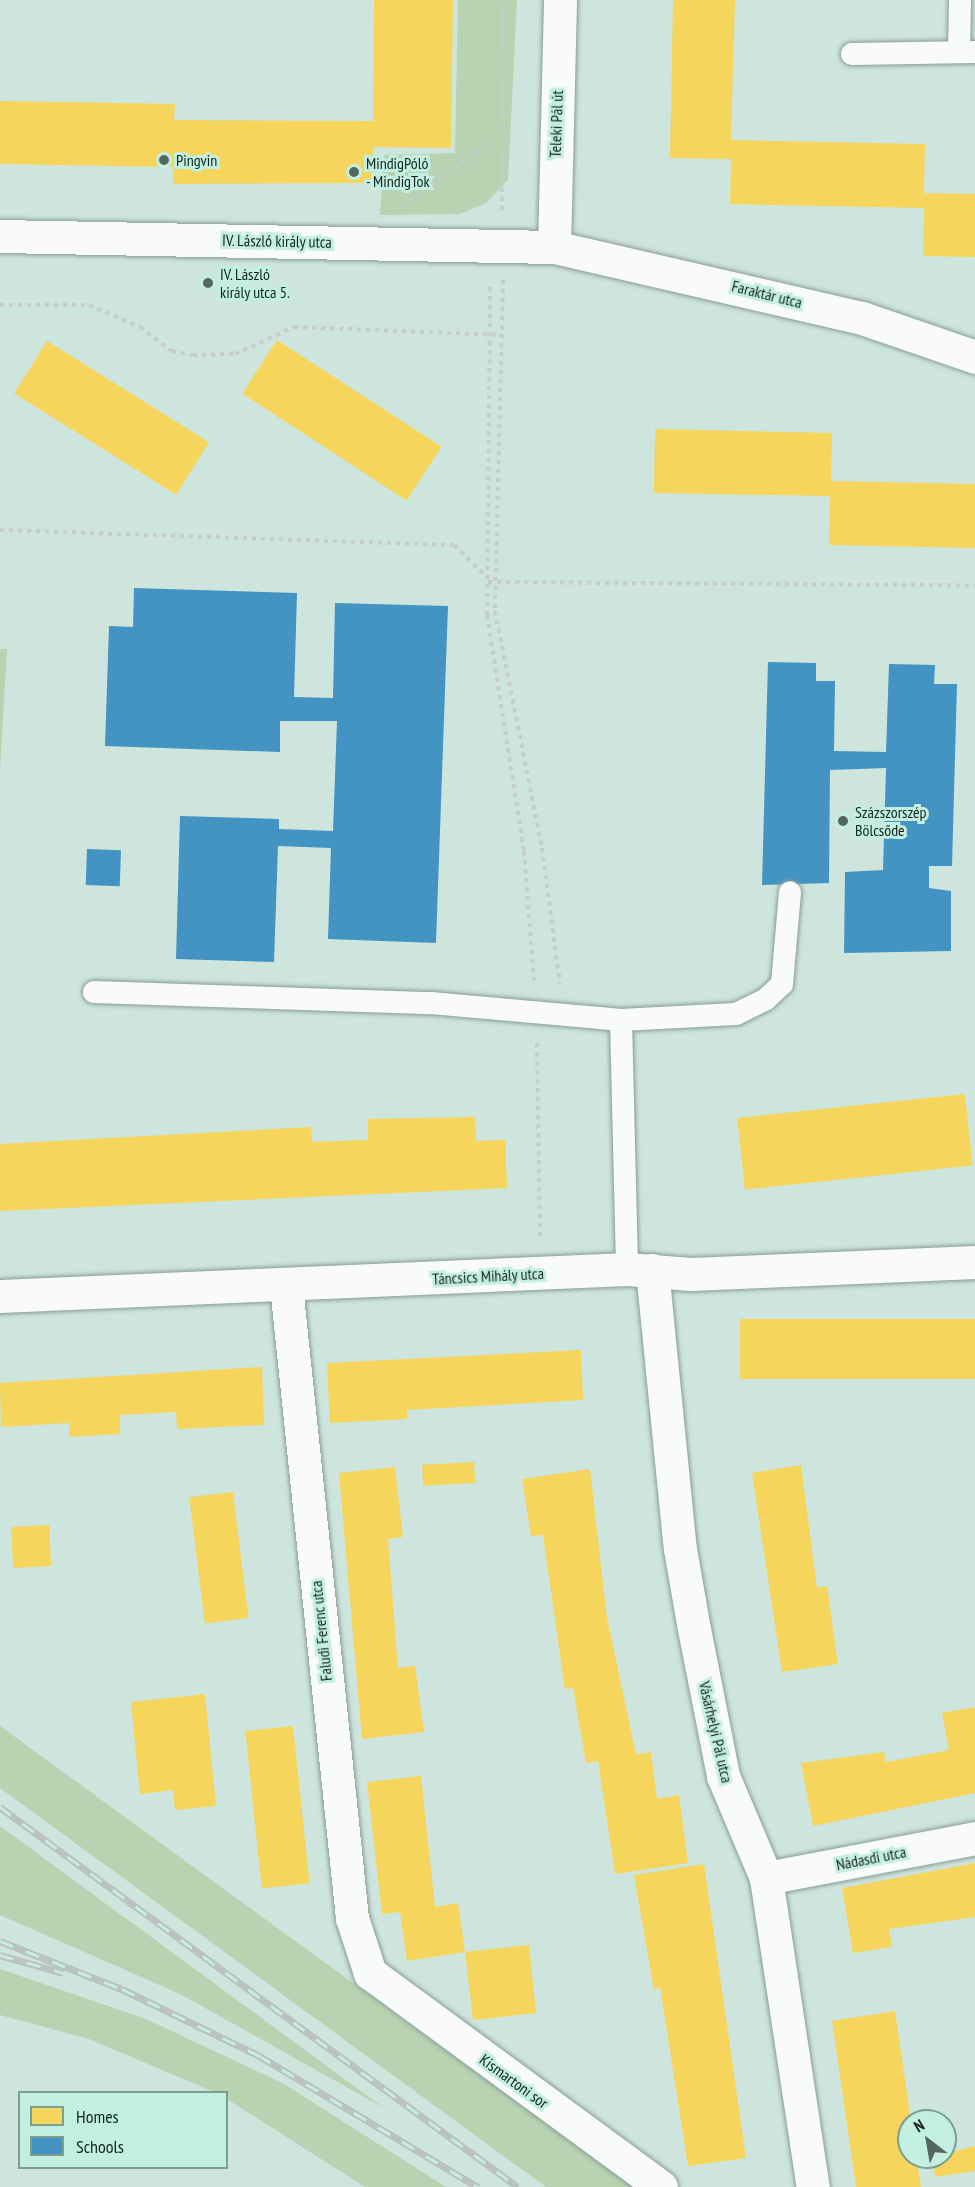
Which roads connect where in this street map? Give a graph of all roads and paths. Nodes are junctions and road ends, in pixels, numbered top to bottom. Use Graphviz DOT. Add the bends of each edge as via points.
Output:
graph roads {
  1 [pos="503,0"];
  2 [pos="560,0"];
  3 [pos="960,0"];
  4 [pos="967,52"];
  5 [pos="852,54"];
  6 [pos="487,143"];
  7 [pos="393,214"];
  8 [pos="502,220"];
  9 [pos="0,236"];
  10 [pos="554,247"];
  11 [pos="502,286"];
  12 [pos="490,287"];
  13 [pos="0,305"];
  14 [pos="490,334"];
  15 [pos="502,334"];
  16 [pos="975,357"];
  17 [pos="0,530"];
  18 [pos="487,579"];
  19 [pos="496,582"];
  20 [pos="975,585"];
  21 [pos="790,892"];
  22 [pos="94,992"];
  23 [pos="536,1010"];
  24 [pos="564,1011"];
  25 [pos="621,1020"];
  26 [pos="540,1246"];
  27 [pos="975,1262"];
  28 [pos="639,1270"];
  29 [pos="286,1286"];
  30 [pos="0,1296"];
  31 [pos="975,1838"];
  32 [pos="766,1878"];
  33 [pos="370,1973"];
  34 [pos="661,2187"];
  35 [pos="813,2187"];
  1 -- 8 [label="path"];
  2 -- 10 [label="street, Teleki Pál út"];
  3 -- 4 [label="lane"];
  4 -- 5 [label="lane"];
  6 -- 7 [label="path"];
  9 -- 10 [label="street, IV. László király utca"];
  10 -- 16 [label="street, Faraktár utca" via="862,318"];
  11 -- 15 [label="path"];
  12 -- 14 [label="path"];
  13 -- 14 [label="path" via="90,305 140,327 172,351 193,355 235,354 294,327"];
  14 -- 15 [label="path"];
  14 -- 18 [label="path"];
  15 -- 19 [label="path"];
  17 -- 18 [label="path" via="454,545"];
  18 -- 19 [label="path"];
  18 -- 23 [label="path" via="487,615 524,851"];
  19 -- 20 [label="path"];
  19 -- 24 [label="path" via="495,611 542,848"];
  21 -- 25 [label="lane" via="786,967 775,994 736,1014"];
  22 -- 23 [label="lane"];
  23 -- 24 [label="lane"];
  23 -- 26 [label="path"];
  24 -- 25 [label="lane"];
  25 -- 28 [label="lane"];
  27 -- 28 [label="street, Táncsics Mihály utca" via="691,1274"];
  28 -- 29 [label="street, Táncsics Mihály utca"];
  28 -- 32 [label="street, Vásárhelyi Pál utca" via="680,1549 723,1776"];
  29 -- 30 [label="street, Táncsics Mihály utca"];
  29 -- 33 [label="street, Faludi Ferenc utca" via="352,1918"];
  31 -- 32 [label="street, Nádasdi utca"];
  32 -- 35 [label="street, Vásárhelyi Pál utca"];
  33 -- 34 [label="street, Kismartoni sor"];
}
